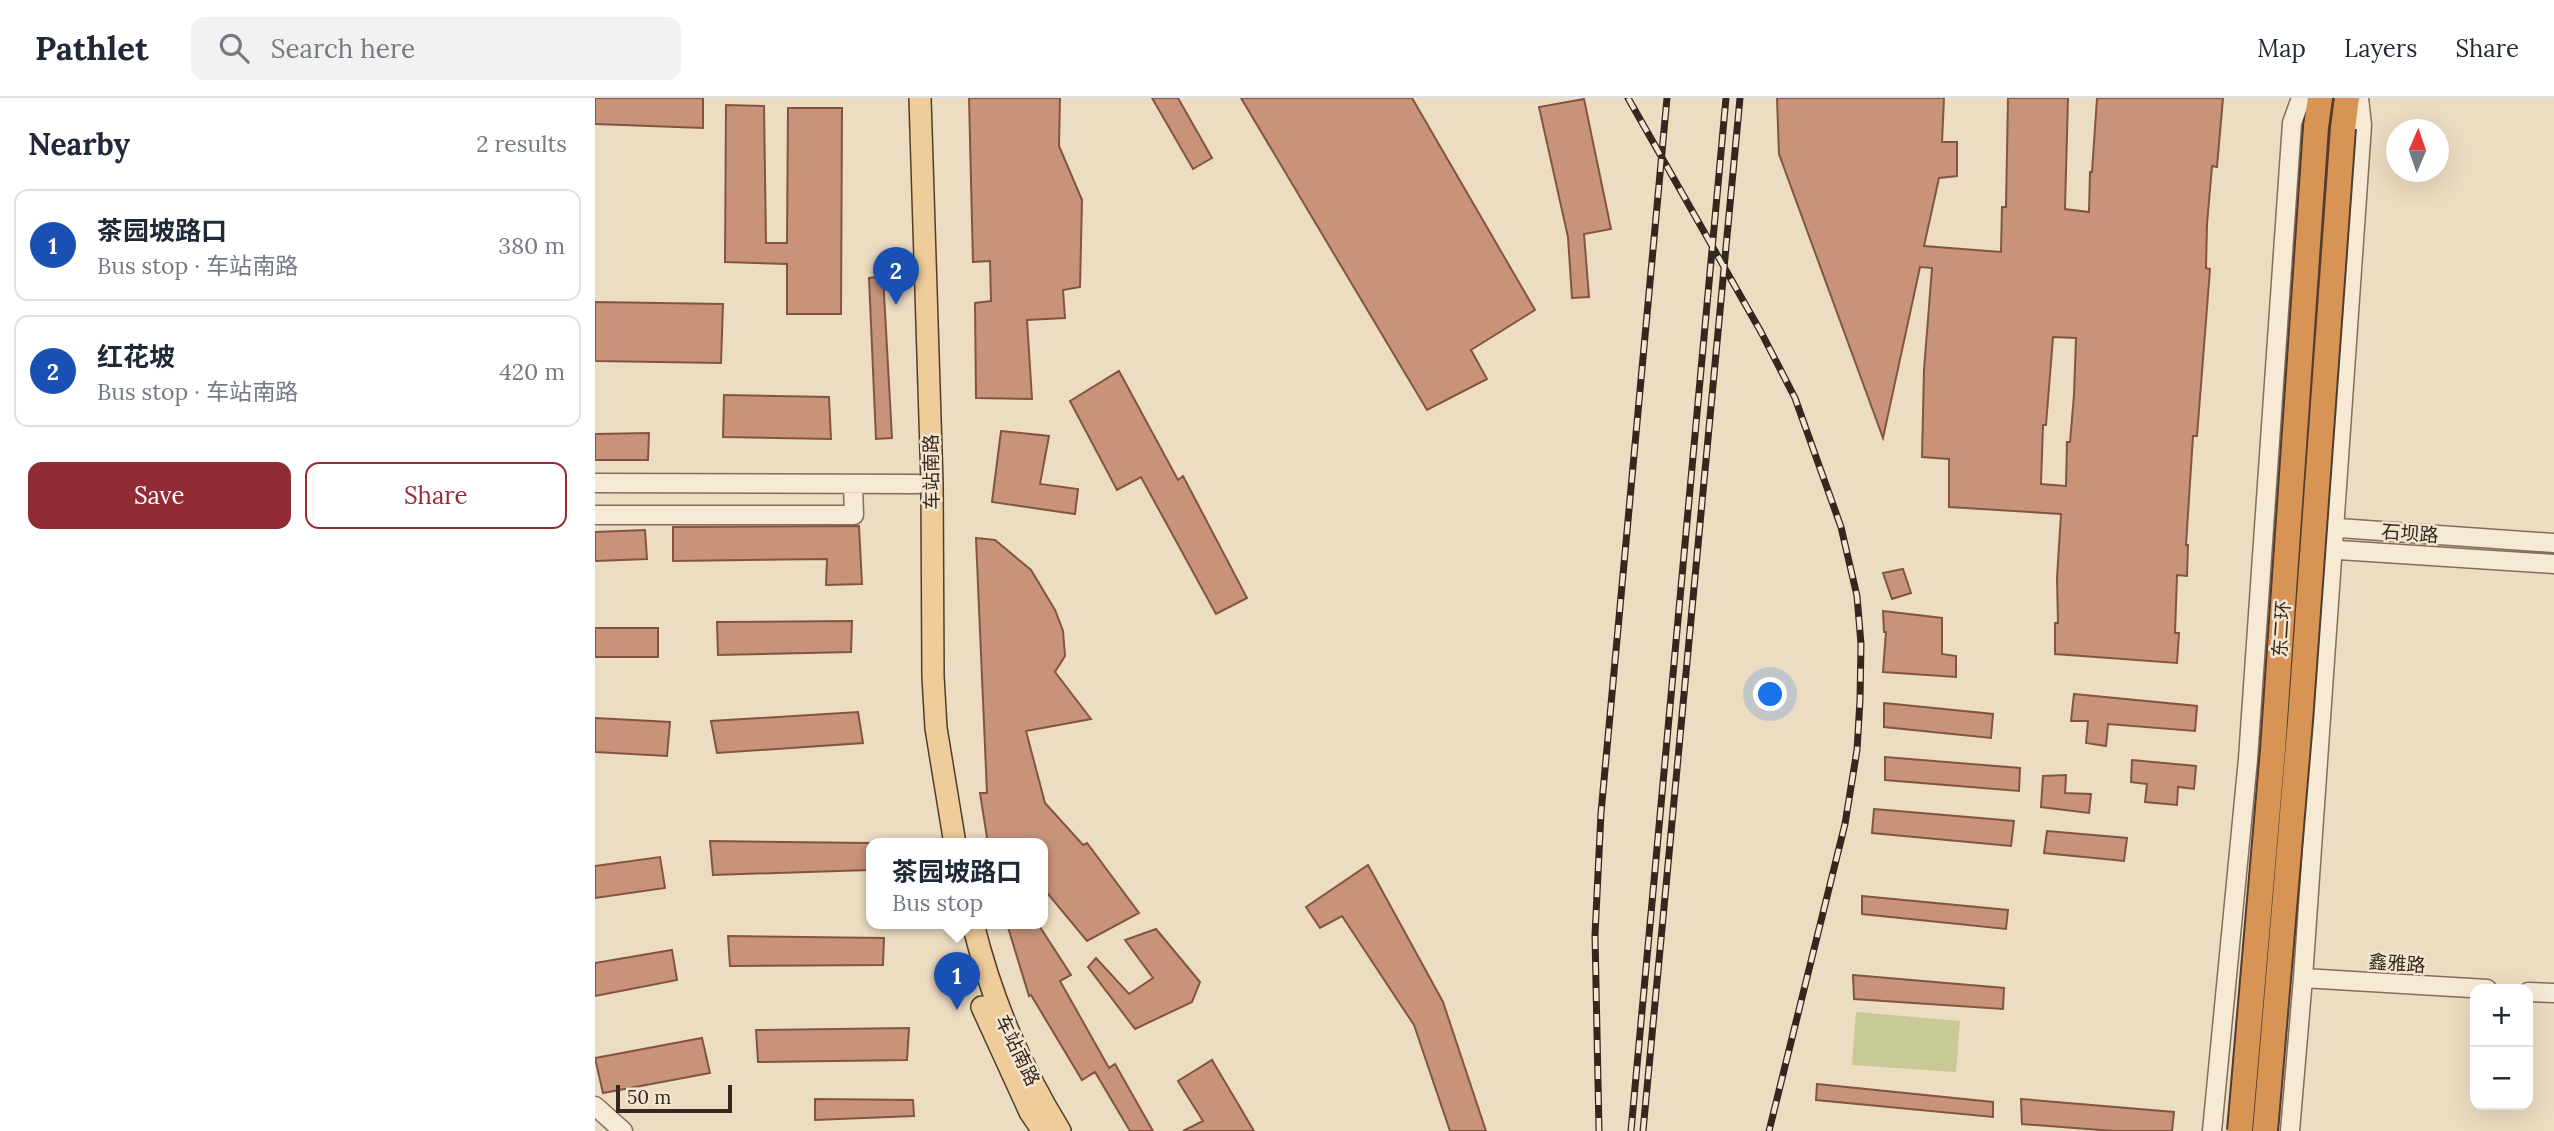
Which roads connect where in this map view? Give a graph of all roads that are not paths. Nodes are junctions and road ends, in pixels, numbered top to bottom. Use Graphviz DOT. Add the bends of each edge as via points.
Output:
graph roads {
  1 [pos="906,98"];
  2 [pos="920,98"];
  3 [pos="2301,98"];
  4 [pos="2320,98"];
  5 [pos="2347,98"];
  6 [pos="2360,98"];
  7 [pos="595,483"];
  8 [pos="853,484"];
  9 [pos="918,484"];
  10 [pos="595,515"];
  11 [pos="2265,521"];
  12 [pos="2334,528"];
  13 [pos="2554,543"];
  14 [pos="2263,546"];
  15 [pos="2332,549"];
  16 [pos="2554,564"];
  17 [pos="941,838"];
  18 [pos="954,838"];
  19 [pos="960,929"];
  20 [pos="974,929"];
  21 [pos="2303,978"];
  22 [pos="2470,988"];
  23 [pos="2533,992"];
  24 [pos="2554,993"];
  25 [pos="595,1106"];
  26 [pos="623,1131"];
  27 [pos="1042,1131"];
  28 [pos="1060,1131"];
  29 [pos="2212,1131"];
  30 [pos="2240,1131"];
  31 [pos="2266,1131"];
  32 [pos="2290,1131"];
  1 -- 9 [label="main road, 车站南路"];
  2 -- 18 [label="main road, 车站南路" via="933,676 936,727"];
  3 -- 11 [label="street" via="2292,123"];
  4 -- 30 [label="highway, 东二环, bridge"];
  5 -- 31 [label="highway, 东二环, bridge"];
  6 -- 12 [label="street" via="2362,125"];
  7 -- 8 [label="street"];
  8 -- 9 [label="street"];
  8 -- 10 [label="street" via="854,515"];
  9 -- 17 [label="main road, 车站南路" via="924,726"];
  11 -- 12 [label="street, 石坝路"];
  11 -- 14 [label="street"];
  12 -- 13 [label="street, 石坝路"];
  12 -- 15 [label="street"];
  14 -- 15 [label="street, 石坝路"];
  14 -- 29 [label="street" via="2248,759"];
  15 -- 16 [label="street, 石坝路"];
  15 -- 21 [label="street"];
  19 -- 27 [label="main road, 车站南路" via="984,1014"];
  20 -- 28 [label="main road, 车站南路" via="998,1011"];
  21 -- 22 [label="street, 鑫雅路"];
  21 -- 32 [label="street"];
  23 -- 24 [label="street"];
  25 -- 26 [label="street"];
}
